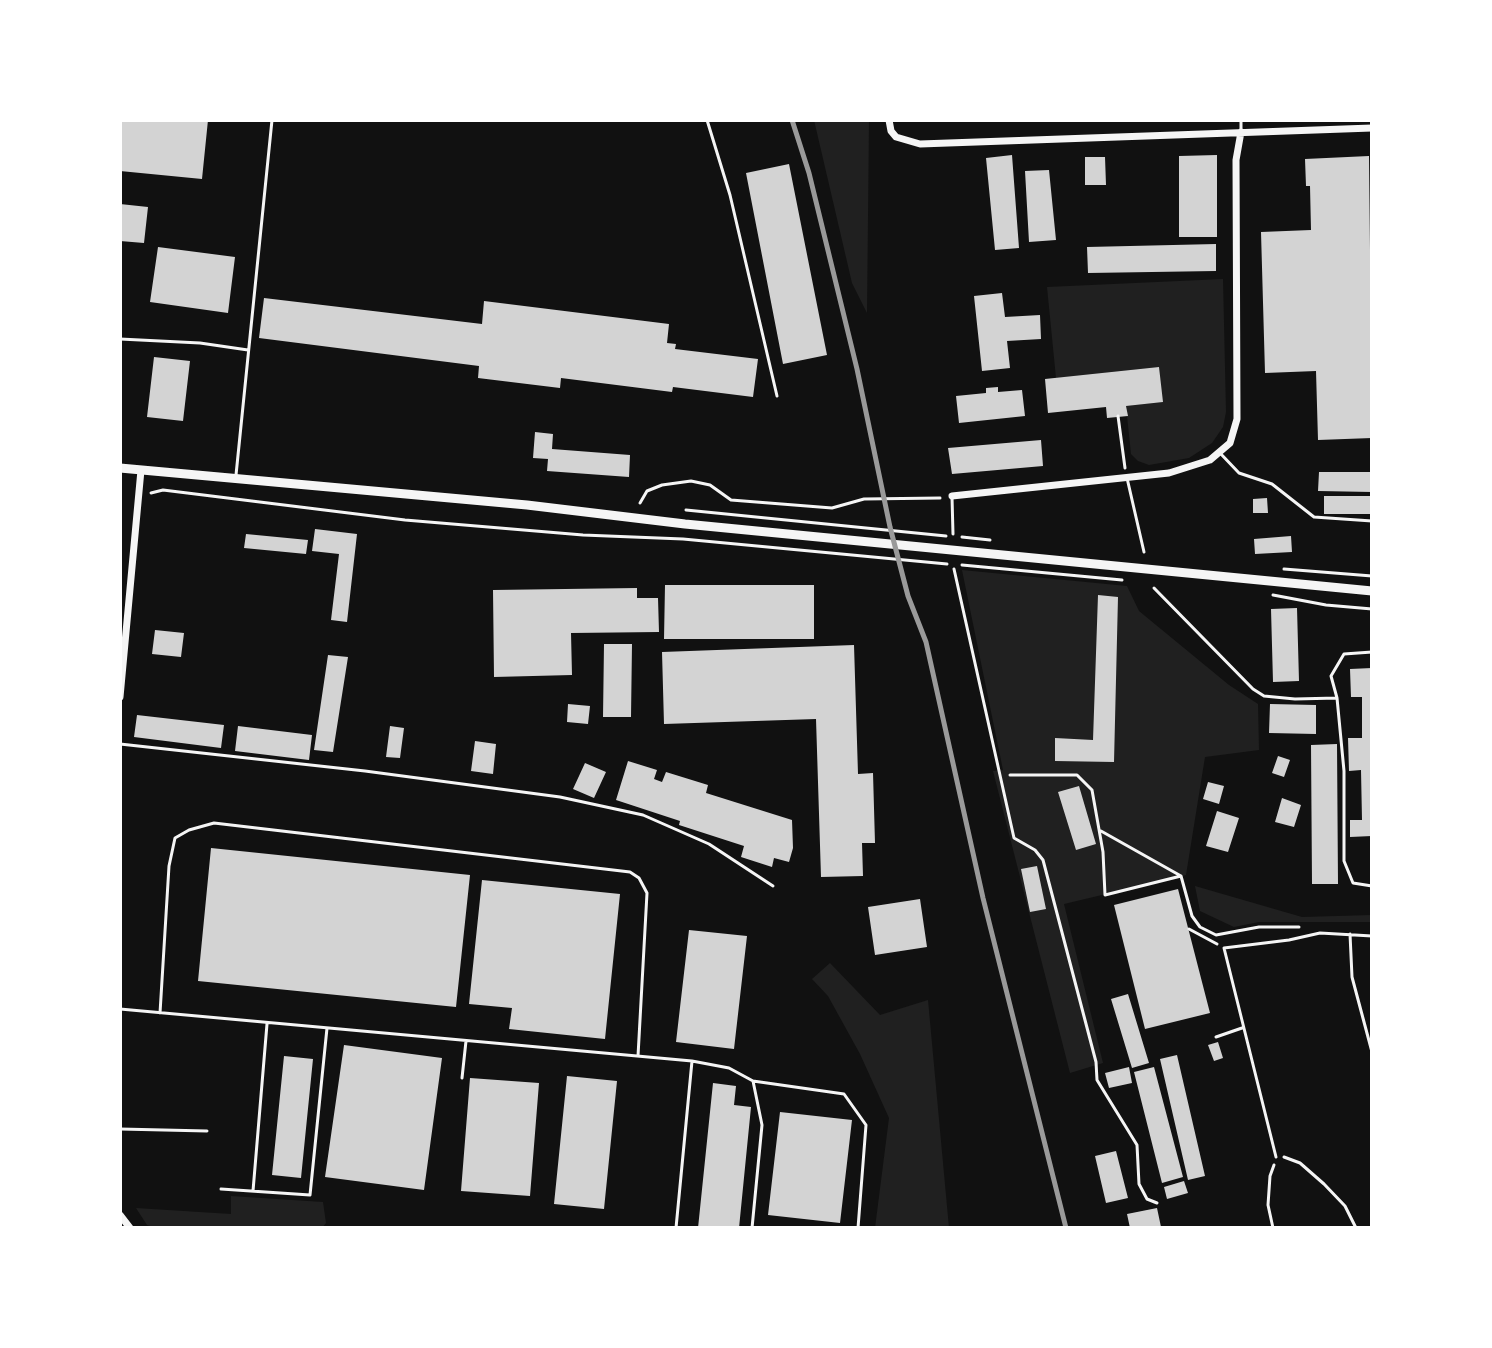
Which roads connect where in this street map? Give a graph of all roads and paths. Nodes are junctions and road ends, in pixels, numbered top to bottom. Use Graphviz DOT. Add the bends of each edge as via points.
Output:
graph roads {
  1 [pos="272,120"];
  2 [pos="707,120"];
  3 [pos="889,120"];
  4 [pos="1241,120"];
  5 [pos="1372,128"];
  6 [pos="1241,132"];
  7 [pos="120,339"];
  8 [pos="248,350"];
  9 [pos="777,396"];
  10 [pos="1118,416"];
  11 [pos="1220,453"];
  12 [pos="120,468"];
  13 [pos="141,470"];
  14 [pos="1127,478"];
  15 [pos="236,479"];
  16 [pos="952,496"];
  17 [pos="138,498"];
  18 [pos="640,503"];
  19 [pos="686,510"];
  20 [pos="1372,521"];
  21 [pos="953,534"];
  22 [pos="1003,541"];
  23 [pos="1144,552"];
  24 [pos="1272,568"];
  25 [pos="954,569"];
  26 [pos="1372,576"];
  27 [pos="1127,581"];
  28 [pos="1154,588"];
  29 [pos="1372,591"];
  30 [pos="1269,594"];
  31 [pos="1372,609"];
  32 [pos="1372,652"];
  33 [pos="120,697"];
  34 [pos="1337,698"];
  35 [pos="120,744"];
  36 [pos="1000,775"];
  37 [pos="1100,831"];
  38 [pos="1181,876"];
  39 [pos="773,886"];
  40 [pos="1372,886"];
  41 [pos="1311,927"];
  42 [pos="1189,929"];
  43 [pos="1350,934"];
  44 [pos="1372,936"];
  45 [pos="1224,948"];
  46 [pos="120,1009"];
  47 [pos="160,1013"];
  48 [pos="268,1023"];
  49 [pos="327,1028"];
  50 [pos="1242,1028"];
  51 [pos="1216,1037"];
  52 [pos="466,1041"];
  53 [pos="1372,1052"];
  54 [pos="638,1056"];
  55 [pos="692,1061"];
  56 [pos="462,1078"];
  57 [pos="753,1081"];
  58 [pos="120,1129"];
  59 [pos="207,1131"];
  60 [pos="1276,1157"];
  61 [pos="221,1189"];
  62 [pos="253,1191"];
  63 [pos="1157,1203"];
  64 [pos="676,1228"];
  65 [pos="752,1228"];
  66 [pos="858,1228"];
  67 [pos="1273,1228"];
  68 [pos="1356,1228"];
  1 -- 8 [label="lane"];
  2 -- 9 [label="lane"];
  3 -- 6 [label="street" via="896,137 920,144"];
  4 -- 6 [label="lane"];
  5 -- 6 [label="street"];
  6 -- 11 [label="street" via="1236,160 1237,419 1230,443"];
  7 -- 8 [label="lane"];
  8 -- 15 [label="lane"];
  10 -- 14 [label="path"];
  11 -- 14 [label="street" via="1184,470"];
  11 -- 20 [label="lane" via="1239,473 1272,484 1314,517"];
  12 -- 13 [label="street"];
  13 -- 15 [label="street"];
  13 -- 17 [label="street"];
  14 -- 16 [label="street"];
  14 -- 23 [label="lane"];
  15 -- 29 [label="street"];
  16 -- 18 [label="path" via="864,499 832,508 731,500 710,485 691,481 647,491"];
  16 -- 21 [label="lane"];
  17 -- 27 [label="path" via="163,490 405,520 683,539"];
  17 -- 33 [label="street"];
  19 -- 22 [label="path"];
  24 -- 26 [label="path"];
  25 -- 36 [label="lane"];
  28 -- 34 [label="lane" via="1264,696"];
  30 -- 31 [label="path"];
  32 -- 34 [label="lane" via="1344,654 1331,676"];
  34 -- 40 [label="lane" via="1344,861 1353,883"];
  35 -- 39 [label="lane" via="546,795 643,815 709,844"];
  36 -- 37 [label="path" via="1077,775 1092,790"];
  36 -- 63 [label="lane" via="1014,838 1043,860 1097,1080 1137,1145 1139,1184 1147,1199"];
  37 -- 38 [label="path"];
  37 -- 38 [label="path" via="1105,895"];
  38 -- 41 [label="path" via="1192,916 1216,935 1259,927"];
  42 -- 45 [label="path"];
  43 -- 44 [label="lane"];
  43 -- 45 [label="lane" via="1320,933"];
  43 -- 53 [label="lane" via="1352,977"];
  45 -- 50 [label="lane"];
  46 -- 47 [label="lane"];
  47 -- 48 [label="lane"];
  47 -- 54 [label="lane" via="175,838 214,823 630,872 647,893"];
  48 -- 49 [label="lane"];
  48 -- 62 [label="lane"];
  49 -- 52 [label="lane"];
  49 -- 62 [label="lane" via="310,1195"];
  50 -- 51 [label="lane"];
  50 -- 60 [label="lane"];
  52 -- 54 [label="lane"];
  52 -- 56 [label="lane"];
  54 -- 55 [label="lane"];
  55 -- 57 [label="lane" via="729,1068"];
  55 -- 64 [label="lane"];
  57 -- 65 [label="lane" via="762,1125"];
  57 -- 66 [label="lane" via="844,1094 859,1114 866,1125"];
  58 -- 59 [label="lane"];
  60 -- 67 [label="path" via="1268,1205"];
  60 -- 68 [label="path" via="1300,1163 1345,1206"];
  61 -- 62 [label="lane"];
}
